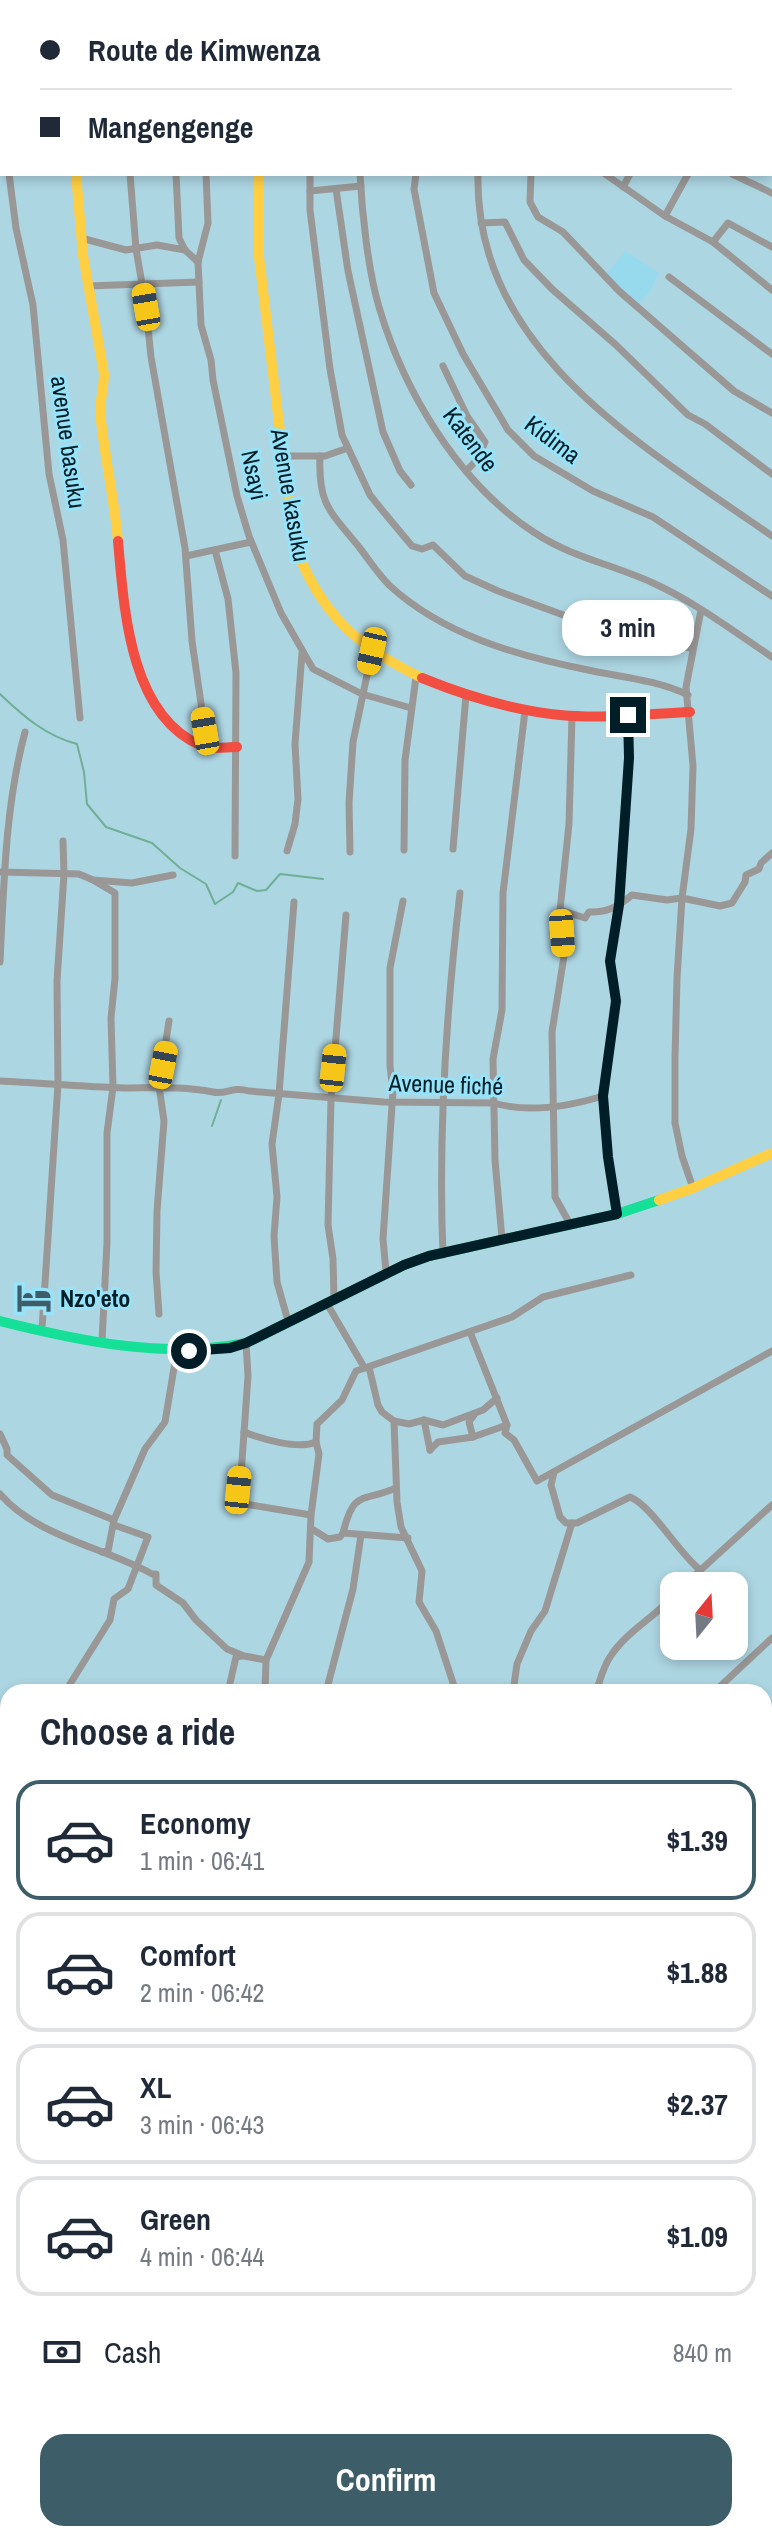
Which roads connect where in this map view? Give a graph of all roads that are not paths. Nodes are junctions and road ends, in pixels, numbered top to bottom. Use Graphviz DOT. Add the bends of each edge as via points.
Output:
graph roads {
  1 [pos="9,176"];
  2 [pos="76,176"];
  3 [pos="130,176"];
  4 [pos="176,176"];
  5 [pos="206,176"];
  6 [pos="259,176"];
  7 [pos="310,176"];
  8 [pos="360,176"];
  9 [pos="416,176"];
  10 [pos="478,176"];
  11 [pos="531,176"];
  12 [pos="608,176"];
  13 [pos="629,176"];
  14 [pos="687,176"];
  15 [pos="736,176"];
  16 [pos="361,186"];
  17 [pos="623,187"];
  18 [pos="336,189"];
  19 [pos="310,191"];
  20 [pos="772,193"];
  21 [pos="665,216"];
  22 [pos="481,223"];
  23 [pos="81,238"];
  24 [pos="713,242"];
  25 [pos="772,247"];
  26 [pos="136,249"];
  27 [pos="185,250"];
  28 [pos="198,262"];
  29 [pos="669,277"];
  30 [pos="199,282"];
  31 [pos="142,284"];
  32 [pos="88,286"];
  33 [pos="772,290"];
  34 [pos="772,354"];
  35 [pos="443,366"];
  36 [pos="772,413"];
  37 [pos="348,448"];
  38 [pos="282,456"];
  39 [pos="320,456"];
  40 [pos="466,471"];
  41 [pos="772,474"];
  42 [pos="411,485"];
  43 [pos="772,536"];
  44 [pos="251,542"];
  45 [pos="215,550"];
  46 [pos="186,556"];
  47 [pos="772,596"];
  48 [pos="701,610"];
  49 [pos="691,648"];
  50 [pos="302,650"];
  51 [pos="372,651"];
  52 [pos="772,657"];
  53 [pos="416,677"];
  54 [pos="362,694"];
  55 [pos="466,695"];
  56 [pos="688,695"];
  57 [pos="411,708"];
  58 [pos="525,711"];
  59 [pos="690,712"];
  60 [pos="628,715"];
  61 [pos="572,716"];
  62 [pos="80,718"];
  63 [pos="25,732"];
  64 [pos="203,746"];
  65 [pos="237,747"];
  66 [pos="63,841"];
  67 [pos="453,849"];
  68 [pos="404,850"];
  69 [pos="287,851"];
  70 [pos="350,852"];
  71 [pos="772,853"];
  72 [pos="235,856"];
  73 [pos="2,872"];
  74 [pos="64,874"];
  75 [pos="173,875"];
  76 [pos="93,880"];
  77 [pos="460,893"];
  78 [pos="682,898"];
  79 [pos="403,901"];
  80 [pos="294,902"];
  81 [pos="619,905"];
  82 [pos="560,910"];
  83 [pos="346,915"];
  84 [pos="0,962"];
  85 [pos="169,1021"];
  86 [pos="0,1081"];
  87 [pos="58,1084"];
  88 [pos="159,1086"];
  89 [pos="113,1087"];
  90 [pos="279,1094"];
  91 [pos="603,1096"];
  92 [pos="331,1099"];
  93 [pos="392,1102"];
  94 [pos="442,1103"];
  95 [pos="494,1103"];
  96 [pos="555,1107"];
  97 [pos="772,1153"];
  98 [pos="693,1188"];
  99 [pos="617,1214"];
  100 [pos="570,1224"];
  101 [pos="502,1239"];
  102 [pos="443,1255"];
  103 [pos="386,1272"];
  104 [pos="631,1275"];
  105 [pos="330,1300"];
  106 [pos="159,1314"];
  107 [pos="0,1321"];
  108 [pos="288,1321"];
  109 [pos="42,1329"];
  110 [pos="470,1332"];
  111 [pos="102,1341"];
  112 [pos="246,1343"];
  113 [pos="177,1350"];
  114 [pos="772,1351"];
  115 [pos="367,1367"];
  116 [pos="497,1398"];
  117 [pos="474,1414"];
  118 [pos="424,1420"];
  119 [pos="394,1421"];
  120 [pos="507,1425"];
  121 [pos="244,1432"];
  122 [pos="0,1434"];
  123 [pos="473,1437"];
  124 [pos="316,1442"];
  125 [pos="4,1457"];
  126 [pos="554,1472"];
  127 [pos="396,1488"];
  128 [pos="0,1494"];
  129 [pos="772,1505"];
  130 [pos="311,1515"];
  131 [pos="114,1522"];
  132 [pos="572,1523"];
  133 [pos="312,1529"];
  134 [pos="343,1533"];
  135 [pos="361,1535"];
  136 [pos="408,1538"];
  137 [pos="100,1552"];
  138 [pos="137,1566"];
  139 [pos="699,1569"];
  140 [pos="696,1572"];
  141 [pos="660,1611"];
  142 [pos="772,1638"];
  143 [pos="244,1656"];
  144 [pos="266,1660"];
  145 [pos="70,1684"];
  146 [pos="230,1684"];
  147 [pos="265,1684"];
  148 [pos="328,1684"];
  149 [pos="453,1684"];
  150 [pos="514,1684"];
  151 [pos="599,1684"];
  152 [pos="723,1684"];
  1 -- 62 [label="street, avenue basuku" via="33,305"];
  2 -- 23 [label="street"];
  3 -- 26 [label="street"];
  4 -- 27 [label="street" via="179,238"];
  5 -- 28 [label="street, Nsayi" via="208,223"];
  6 -- 38 [label="street, Avenue kasuku" via="259,257"];
  7 -- 19 [label="street"];
  8 -- 16 [label="street, Katende"];
  9 -- 47 [label="street, Kidima" via="434,293 508,430 534,456 593,491 653,517"];
  10 -- 22 [label="street"];
  11 -- 36 [label="street" via="530,202 538,217 563,232 619,291 734,391"];
  12 -- 17 [label="street"];
  13 -- 17 [label="street"];
  14 -- 21 [label="street"];
  15 -- 20 [label="street"];
  16 -- 18 [label="street"];
  16 -- 40 [label="street, Katende" via="378,305 415,395"];
  17 -- 21 [label="street"];
  18 -- 19 [label="street"];
  18 -- 42 [label="street" via="383,432"];
  19 -- 37 [label="street" via="330,369"];
  21 -- 24 [label="street"];
  22 -- 41 [label="street" via="505,222 524,260 552,289 688,415"];
  22 -- 43 [label="street" via="508,301 558,372 612,424"];
  23 -- 26 [label="street"];
  23 -- 32 [label="street"];
  24 -- 25 [label="street" via="728,223"];
  24 -- 33 [label="street"];
  26 -- 27 [label="street" via="157,245"];
  26 -- 31 [label="street"];
  27 -- 28 [label="street"];
  28 -- 30 [label="street, Nsayi"];
  29 -- 34 [label="street"];
  30 -- 31 [label="street"];
  30 -- 44 [label="street, Nsayi" via="201,325"];
  31 -- 32 [label="street"];
  31 -- 46 [label="street"];
  32 -- 64 [label="street" via="104,374 100,410 130,640 155,707 174,729"];
  35 -- 40 [label="street" via="485,442"];
  37 -- 39 [label="street"];
  37 -- 49 [label="street" via="370,495 417,549 433,545 465,576 618,635"];
  38 -- 39 [label="street"];
  38 -- 51 [label="street, Avenue kasuku" via="293,540 308,581 329,614"];
  39 -- 56 [label="street" via="322,496 334,518 389,584 427,614 467,635 542,661 630,677"];
  40 -- 48 [label="street, Katende" via="534,533 652,583"];
  44 -- 45 [label="street"];
  44 -- 50 [label="street, Nsayi"];
  45 -- 46 [label="street"];
  45 -- 65 [label="street" via="234,646"];
  46 -- 64 [label="street"];
  48 -- 49 [label="street"];
  48 -- 52 [label="street, Katende"];
  49 -- 56 [label="street"];
  50 -- 54 [label="street, Nsayi" via="313,669"];
  50 -- 69 [label="street" via="295,744 298,799"];
  51 -- 53 [label="street, Avenue kasuku"];
  51 -- 54 [label="street"];
  53 -- 55 [label="street, Avenue kasuku"];
  53 -- 57 [label="street"];
  54 -- 57 [label="street, Nsayi"];
  54 -- 70 [label="street" via="353,742"];
  55 -- 58 [label="street, Avenue kasuku"];
  55 -- 67 [label="street"];
  56 -- 59 [label="street"];
  57 -- 68 [label="street"];
  58 -- 61 [label="street, Avenue kasuku"];
  58 -- 95 [label="street" via="503,893 502,1010 493,1059"];
  59 -- 60 [label="street, Avenue kasuku"];
  59 -- 78 [label="street" via="691,829"];
  60 -- 61 [label="street, Avenue kasuku"];
  60 -- 81 [label="street"];
  61 -- 82 [label="street"];
  63 -- 73 [label="street"];
  64 -- 65 [label="street"];
  65 -- 72 [label="street"];
  66 -- 74 [label="street"];
  71 -- 78 [label="street" via="746,875 732,903 720,906"];
  73 -- 74 [label="street"];
  73 -- 84 [label="street"];
  74 -- 76 [label="street"];
  74 -- 87 [label="street"];
  75 -- 76 [label="street" via="132,883"];
  76 -- 89 [label="street" via="115,893"];
  77 -- 94 [label="street"];
  78 -- 81 [label="street" via="632,895"];
  78 -- 98 [label="street" via="675,1123"];
  79 -- 93 [label="street" via="390,968"];
  80 -- 90 [label="street"];
  81 -- 82 [label="street" via="589,912 585,918"];
  81 -- 91 [label="street" via="610,961 616,1001"];
  82 -- 96 [label="street" via="564,956 552,1032"];
  83 -- 92 [label="street"];
  85 -- 88 [label="street"];
  86 -- 87 [label="street, Avenue fiché"];
  87 -- 89 [label="street, Avenue fiché"];
  87 -- 109 [label="street"];
  88 -- 89 [label="street, Avenue fiché"];
  88 -- 90 [label="street, Avenue fiché"];
  88 -- 106 [label="street" via="164,1121 156,1226"];
  89 -- 111 [label="street" via="107,1133"];
  90 -- 92 [label="street, Avenue fiché"];
  90 -- 108 [label="street" via="272,1144 274,1236 278,1285"];
  91 -- 96 [label="street, Avenue fiché"];
  91 -- 99 [label="street"];
  92 -- 93 [label="street, Avenue fiché"];
  92 -- 105 [label="street"];
  93 -- 94 [label="street, Avenue fiché"];
  93 -- 103 [label="street" via="383,1239"];
  94 -- 95 [label="street, Avenue fiché"];
  94 -- 102 [label="street"];
  95 -- 96 [label="street, Avenue fiché"];
  95 -- 101 [label="street"];
  96 -- 100 [label="street" via="555,1197"];
  97 -- 98 [label="street"];
  98 -- 99 [label="street"];
  99 -- 100 [label="street"];
  100 -- 101 [label="street"];
  101 -- 102 [label="street"];
  102 -- 103 [label="street"];
  103 -- 105 [label="street"];
  104 -- 110 [label="street" via="543,1297 512,1317"];
  105 -- 108 [label="street"];
  105 -- 115 [label="street"];
  107 -- 109 [label="street"];
  108 -- 112 [label="street"];
  109 -- 111 [label="street"];
  110 -- 115 [label="street"];
  110 -- 116 [label="street"];
  111 -- 113 [label="street"];
  112 -- 113 [label="street"];
  112 -- 121 [label="street"];
  113 -- 131 [label="street" via="165,1422 145,1449"];
  114 -- 126 [label="street"];
  115 -- 119 [label="street" via="378,1405"];
  115 -- 124 [label="street" via="353,1376 342,1400 319,1420"];
  116 -- 117 [label="street"];
  116 -- 120 [label="street"];
  117 -- 118 [label="street" via="443,1425"];
  117 -- 123 [label="street" via="469,1418"];
  118 -- 119 [label="street"];
  118 -- 123 [label="street" via="430,1450 438,1442"];
  119 -- 127 [label="street"];
  120 -- 123 [label="street"];
  120 -- 126 [label="street" via="505,1433 537,1481"];
  121 -- 124 [label="street" via="308,1446"];
  121 -- 130 [label="street" via="239,1503"];
  122 -- 125 [label="street"];
  124 -- 130 [label="street"];
  125 -- 131 [label="street" via="52,1495"];
  126 -- 132 [label="street" via="551,1485 560,1517"];
  127 -- 134 [label="street" via="355,1501"];
  127 -- 136 [label="street" via="401,1527"];
  128 -- 137 [label="street" via="38,1522"];
  129 -- 139 [label="street"];
  130 -- 133 [label="street"];
  131 -- 137 [label="street" via="108,1551"];
  131 -- 138 [label="street" via="148,1537"];
  132 -- 139 [label="street" via="630,1497 646,1506"];
  132 -- 150 [label="street" via="545,1611 517,1664"];
  133 -- 134 [label="street" via="328,1539"];
  133 -- 144 [label="street" via="308,1568"];
  134 -- 135 [label="street"];
  135 -- 136 [label="street"];
  135 -- 148 [label="street"];
  136 -- 149 [label="street" via="422,1571 419,1602 436,1631"];
  137 -- 138 [label="street"];
  138 -- 143 [label="street" via="156,1574 156,1585 185,1604 227,1649"];
  138 -- 145 [label="street"];
  139 -- 140 [label="street"];
  141 -- 151 [label="street" via="621,1643"];
  142 -- 152 [label="street"];
  143 -- 144 [label="street"];
  143 -- 146 [label="street" via="236,1657"];
  144 -- 147 [label="street"];
}
